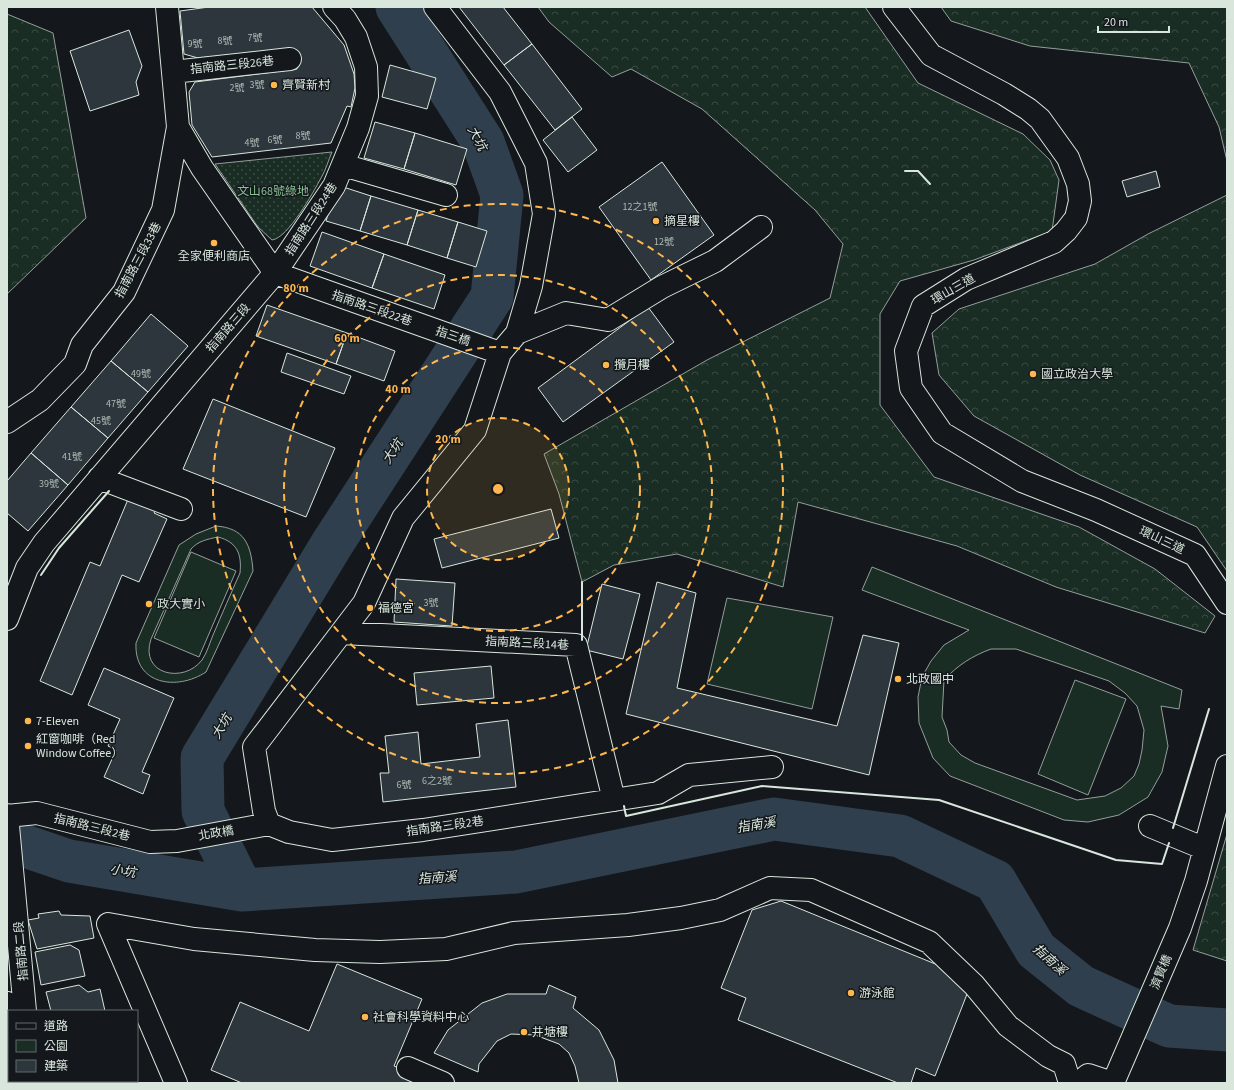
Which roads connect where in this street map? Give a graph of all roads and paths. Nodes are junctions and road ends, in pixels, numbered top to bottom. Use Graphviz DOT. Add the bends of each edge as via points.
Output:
graph roads {
  1 [pos="167,7"];
  2 [pos="334,7"];
  3 [pos="435,7"];
  4 [pos="894,7"];
  5 [pos="290,59"];
  6 [pos="173,72"];
  7 [pos="178,127"];
  8 [pos="343,165"];
  9 [pos="446,194"];
  10 [pos="761,227"];
  11 [pos="275,273"];
  12 [pos="424,326"];
  13 [pos="517,333"];
  14 [pos="491,350"];
  15 [pos="7,422"];
  16 [pos="99,478"];
  17 [pos="181,509"];
  18 [pos="1227,603"];
  19 [pos="7,619"];
  20 [pos="342,634"];
  21 [pos="1227,766"];
  22 [pos="772,767"];
  23 [pos="618,800"];
  24 [pos="8,821"];
  25 [pos="262,825"];
  26 [pos="1150,826"];
  27 [pos="177,841"];
  28 [pos="1203,848"];
  29 [pos="25,1010"];
  30 [pos="408,1068"];
  31 [pos="1079,1080"];
  32 [pos="176,1083"];
  33 [pos="443,1083"];
  34 [pos="1113,1083"];
  1 -- 6 [label="street"];
  2 -- 8 [label="street, 指南路三段24巷" via="356,37 366,67 367,96 358,128"];
  3 -- 13 [label="street" via="500,92 536,163 544,214 531,286"];
  4 -- 18 [label="street, 環山三道" via="931,55 1004,94 1040,119 1068,158 1078,184 1080,202 1076,218 1054,242 966,279 924,306 906,351 911,388 942,433 1022,481 1096,510 1195,555"];
  5 -- 6 [label="street, 指南路三段26巷"];
  6 -- 7 [label="street"];
  7 -- 11 [label="street" via="202,168"];
  7 -- 15 [label="street, 指南路三段33巷" via="163,210 124,292 82,345 75,364 40,400"];
  8 -- 9 [label="street"];
  8 -- 11 [label="street, 指南路三段24巷" via="334,186"];
  10 -- 13 [label="street" via="715,261 662,287 608,320 566,313"];
  11 -- 12 [label="street, 指南路三段22巷"];
  11 -- 16 [label="street, 指南路三段"];
  12 -- 14 [label="street, 指三橋"];
  13 -- 14 [label="street"];
  14 -- 20 [label="street" via="475,430 403,518 364,603"];
  16 -- 17 [label="street"];
  16 -- 19 [label="street, 指南路三段" via="44,543 32,562"];
  20 -- 23 [label="street, 指南路三段14巷" via="576,645"];
  20 -- 25 [label="street" via="254,747 264,811"];
  21 -- 28 [label="street"];
  22 -- 23 [label="street, 指南路三段2巷" via="689,775 658,793"];
  23 -- 25 [label="street, 指南路三段2巷" via="423,830 332,840"];
  24 -- 27 [label="street, 指南路三段2巷" via="37,813 150,842"];
  24 -- 29 [label="street, 指南路二段"];
  25 -- 27 [label="street, 北政橋"];
  26 -- 28 [label="street"];
  28 -- 34 [label="street, 濟賢橋" via="1196,881 1180,928"];
  30 -- 33 [label="street"];
  31 -- 32 [label="street" via="1064,1064 1048,1056 1008,1026 974,985 929,942 811,890 770,888 720,910 681,918 628,925 514,933 446,949 380,952 315,950 194,939 108,924"];
  31 -- 34 [label="street"];
}
